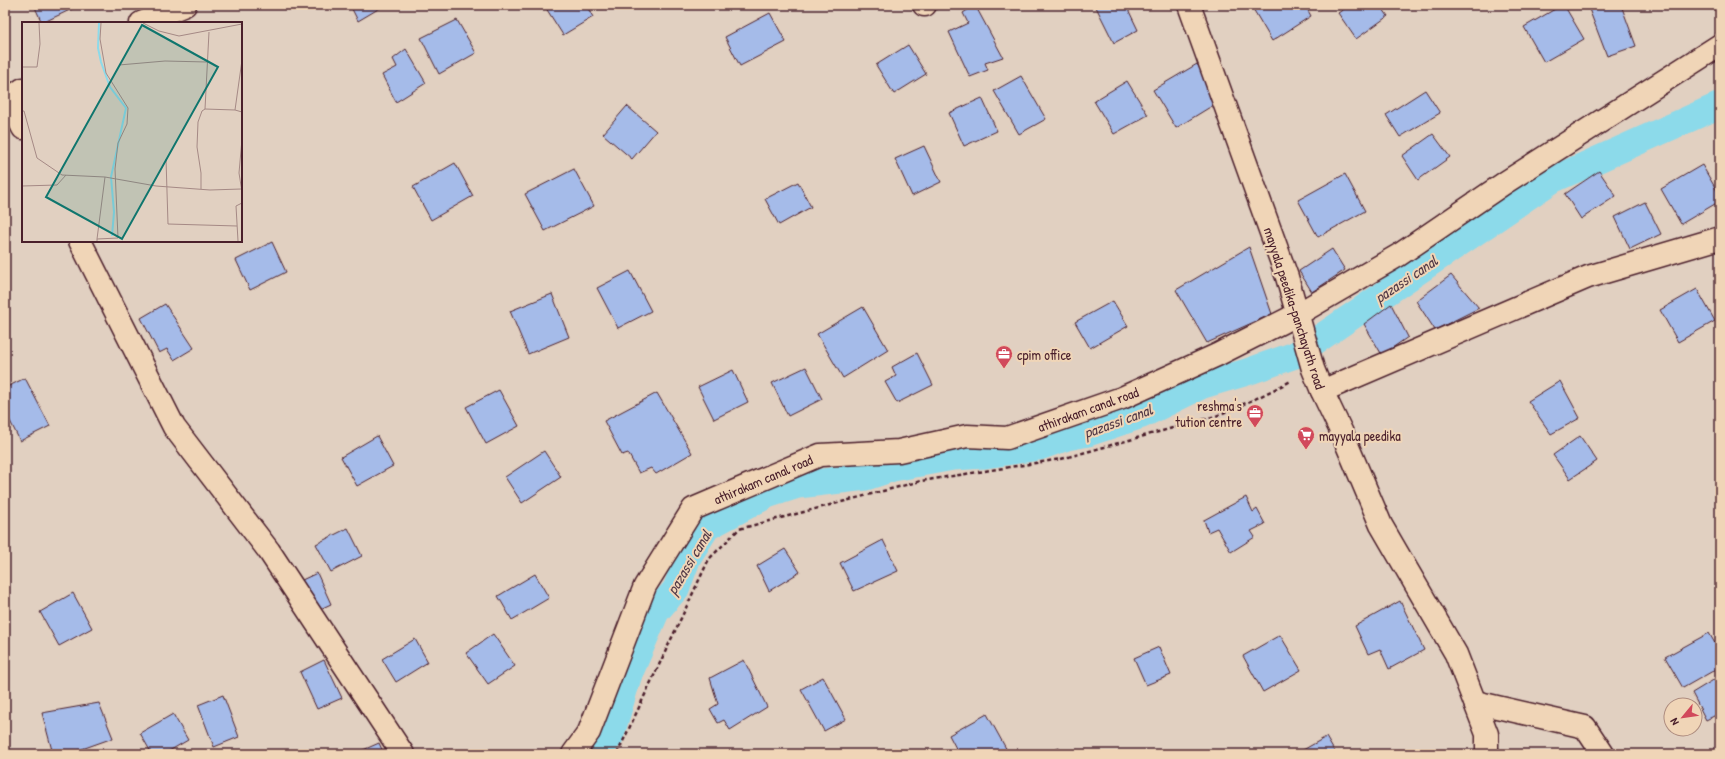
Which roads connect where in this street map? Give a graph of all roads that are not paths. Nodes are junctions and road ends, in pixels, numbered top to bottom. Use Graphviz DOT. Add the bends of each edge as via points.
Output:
graph roads {
  1 [pos="185,5"];
  2 [pos="1189,5"];
  3 [pos="143,22"];
  4 [pos="1720,45"];
  5 [pos="12,97"];
  6 [pos="22,125"];
  7 [pos="1720,238"];
  8 [pos="81,242"];
  9 [pos="1298,315"];
  10 [pos="1322,391"];
  11 [pos="1475,702"];
  12 [pos="403,754"];
  13 [pos="573,754"];
  14 [pos="1487,754"];
  15 [pos="1602,754"];
  1 -- 3 [label="street"];
  2 -- 9 [label="street, mayyala peedika-panchayath road"];
  4 -- 9 [label="street, athirakam canal road" via="1506,182 1399,255"];
  5 -- 6 [label="street"];
  7 -- 10 [label="street" via="1588,277"];
  8 -- 12 [label="street" via="174,427 269,552"];
  9 -- 10 [label="street, mayyala peedika-panchayath road"];
  9 -- 13 [label="street, athirakam canal road" via="1122,398 1007,438 967,436 899,451 820,455 693,509 645,586 589,732"];
  10 -- 11 [label="street, mayyala peedika-panchayath road" via="1380,526 1456,654"];
  11 -- 14 [label="street, mayyala peedika-panchayath road" via="1487,734"];
  11 -- 15 [label="street" via="1585,727"];
}
